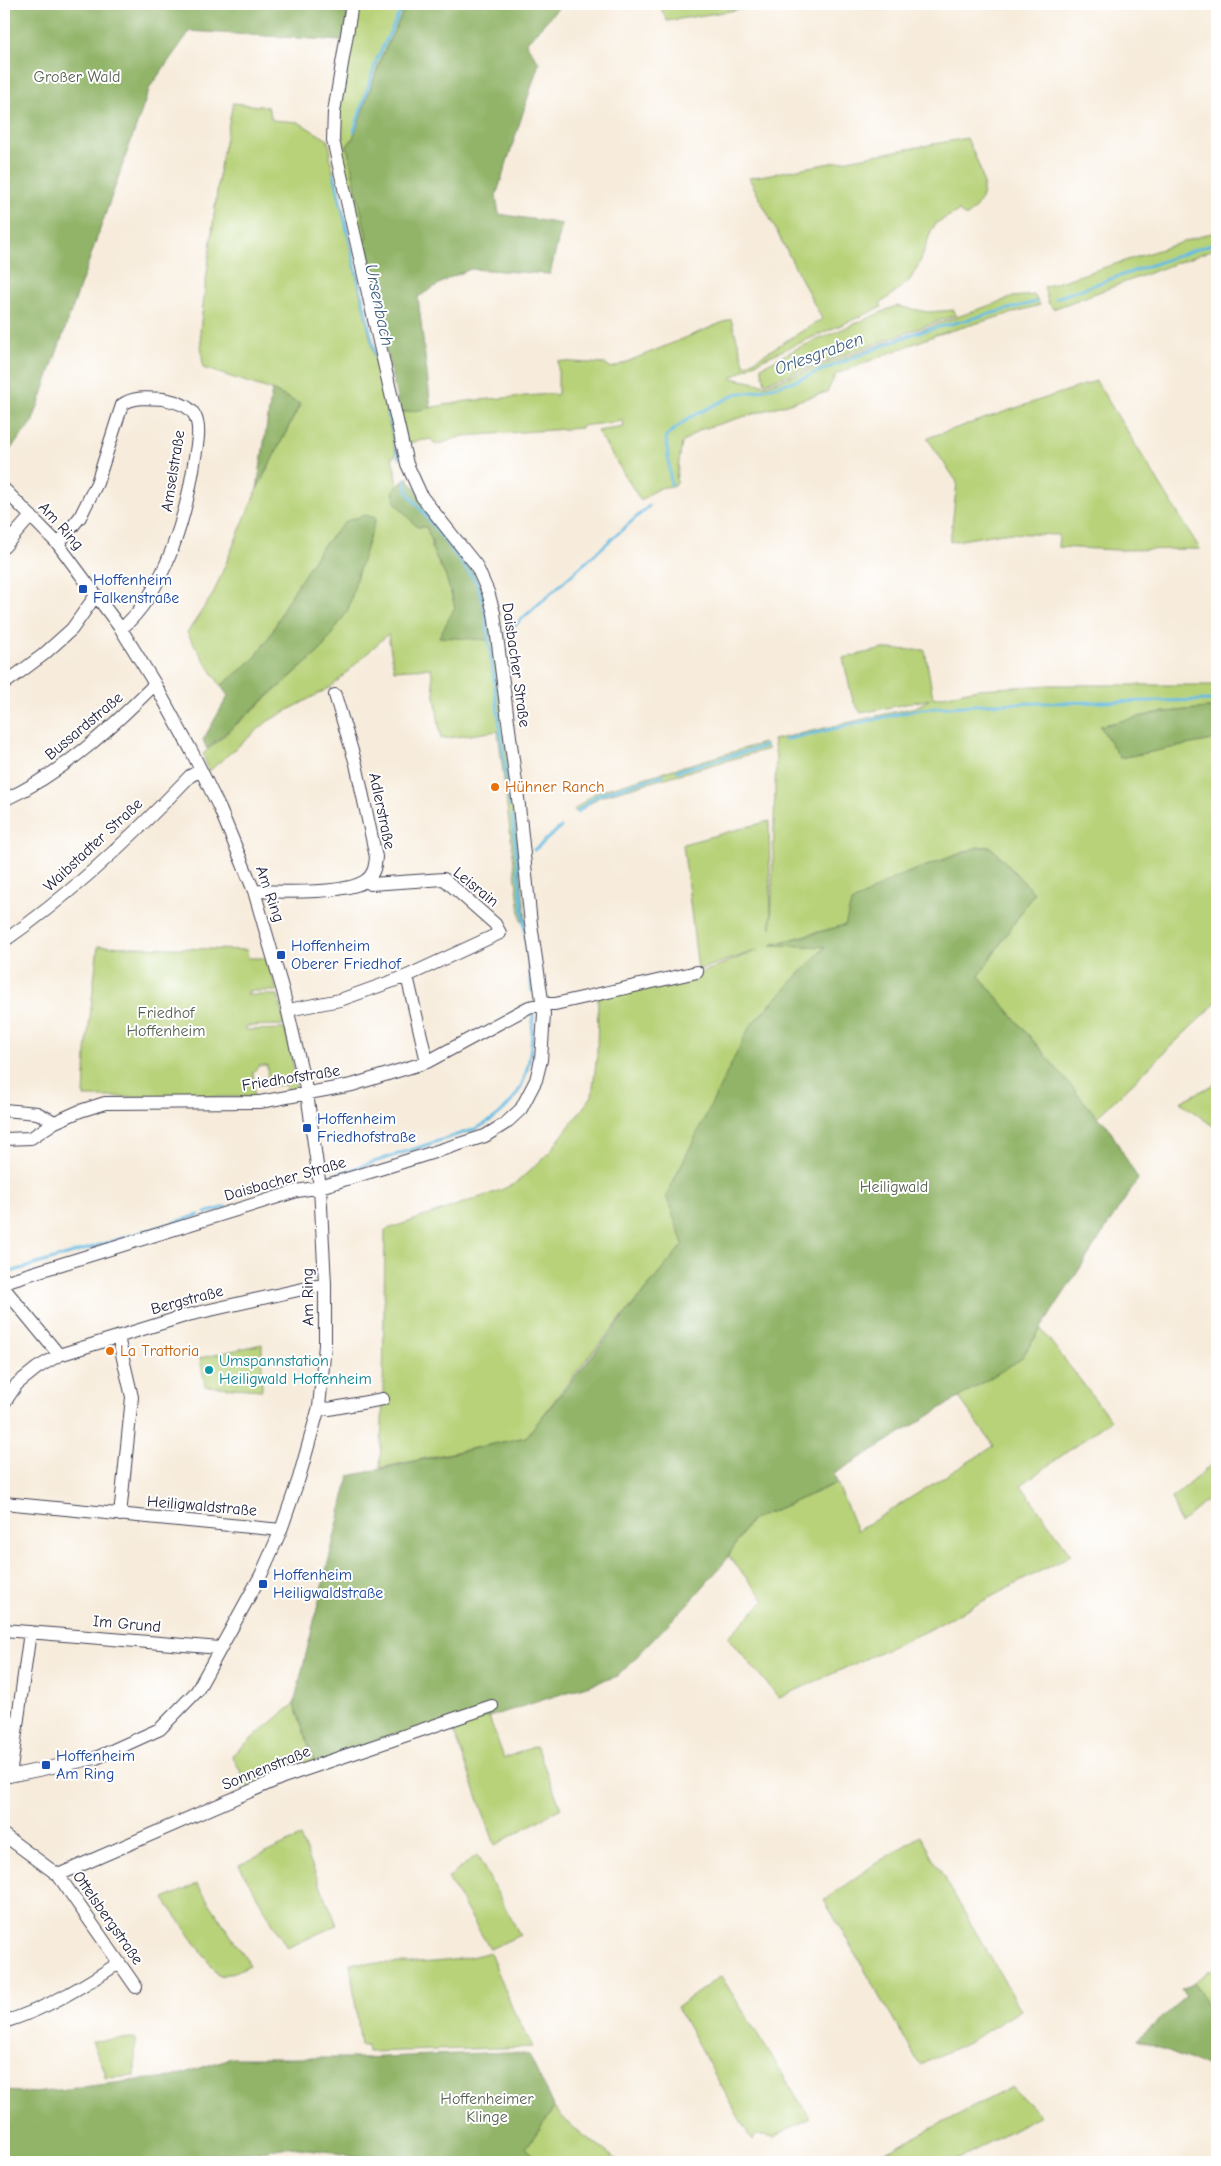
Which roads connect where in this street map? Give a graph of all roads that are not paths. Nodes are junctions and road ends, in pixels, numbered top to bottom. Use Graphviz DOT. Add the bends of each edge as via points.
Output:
graph roads {
  1 [pos="352,4"];
  2 [pos="4,489"];
  3 [pos="31,516"];
  4 [pos="58,544"];
  5 [pos="4,547"];
  6 [pos="96,594"];
  7 [pos="121,629"];
  8 [pos="4,684"];
  9 [pos="155,684"];
  10 [pos="335,695"];
  11 [pos="201,770"];
  12 [pos="4,800"];
  13 [pos="366,880"];
  14 [pos="254,892"];
  15 [pos="4,940"];
  16 [pos="697,972"];
  17 [pos="407,976"];
  18 [pos="542,1004"];
  19 [pos="288,1010"];
  20 [pos="427,1062"];
  21 [pos="307,1093"];
  22 [pos="4,1110"];
  23 [pos="56,1122"];
  24 [pos="4,1139"];
  25 [pos="320,1187"];
  26 [pos="4,1282"];
  27 [pos="325,1284"];
  28 [pos="4,1288"];
  29 [pos="118,1337"];
  30 [pos="59,1355"];
  31 [pos="383,1399"];
  32 [pos="4,1403"];
  33 [pos="319,1407"];
  34 [pos="4,1503"];
  35 [pos="120,1515"];
  36 [pos="282,1530"];
  37 [pos="4,1630"];
  38 [pos="30,1632"];
  39 [pos="220,1648"];
  40 [pos="492,1706"];
  41 [pos="7,1777"];
  42 [pos="4,1835"];
  43 [pos="58,1875"];
  44 [pos="118,1963"];
  45 [pos="136,1986"];
  46 [pos="4,2022"];
  1 -- 18 [label="street, Daisbacher Straße" via="334,112 333,140 407,464 422,497 476,565 494,613"];
  2 -- 3 [label="street, Am Ring"];
  3 -- 4 [label="street, Am Ring"];
  3 -- 5 [label="street"];
  4 -- 6 [label="street, Am Ring"];
  4 -- 7 [label="street, Amselstraße" via="80,517 97,483 122,405 132,399 161,399 190,409 197,422 197,440 187,505 148,597 135,617"];
  6 -- 7 [label="street, Am Ring"];
  6 -- 8 [label="street" via="72,629"];
  7 -- 9 [label="street, Am Ring"];
  9 -- 11 [label="street, Am Ring"];
  9 -- 12 [label="street, Bussardstraße" via="81,754"];
  10 -- 13 [label="street, Adlerstraße" via="356,764 376,857 375,870"];
  11 -- 14 [label="street, Am Ring"];
  11 -- 15 [label="street, Waibstadter Straße" via="190,776 82,880"];
  13 -- 14 [label="street" via="354,886 300,892"];
  13 -- 17 [label="street, Leisrain" via="371,884 444,878 495,924 500,933"];
  14 -- 19 [label="street, Am Ring"];
  16 -- 18 [label="street" via="563,1003"];
  17 -- 19 [label="street" via="340,1000"];
  17 -- 20 [label="street"];
  18 -- 20 [label="street, Friedhofstraße" via="529,1007"];
  18 -- 25 [label="street, Daisbacher Straße" via="541,1060 536,1080 522,1109 506,1123 485,1136"];
  19 -- 21 [label="street, Am Ring"];
  20 -- 21 [label="street, Friedhofstraße" via="352,1085"];
  21 -- 23 [label="street, Friedhofstraße" via="260,1102 105,1104"];
  21 -- 25 [label="street, Am Ring"];
  22 -- 23 [label="street" via="37,1113"];
  23 -- 24 [label="street, Friedhofstraße" via="31,1138"];
  25 -- 26 [label="street, Daisbacher Straße" via="297,1191"];
  25 -- 27 [label="street, Am Ring"];
  27 -- 29 [label="street, Bergstraße" via="188,1315"];
  27 -- 33 [label="street, Am Ring" via="325,1345"];
  28 -- 30 [label="street"];
  29 -- 30 [label="street, Bergstraße"];
  29 -- 35 [label="street" via="132,1397"];
  30 -- 32 [label="street, Bergstraße" via="17,1384"];
  31 -- 33 [label="street" via="329,1409"];
  33 -- 36 [label="street, Am Ring"];
  34 -- 35 [label="street, Heiligwaldstraße"];
  35 -- 36 [label="street, Heiligwaldstraße"];
  36 -- 39 [label="street, Am Ring"];
  37 -- 38 [label="street, Im Grund"];
  38 -- 39 [label="street, Im Grund"];
  38 -- 41 [label="street"];
  39 -- 41 [label="street, Am Ring" via="197,1691 160,1729 96,1758"];
  40 -- 43 [label="street, Sonnenstraße" via="283,1777"];
  42 -- 43 [label="street, Ottelsbergstraße"];
  43 -- 44 [label="street, Ottelsbergstraße"];
  44 -- 45 [label="street, Ottelsbergstraße"];
  44 -- 46 [label="street" via="43,2008"];
}
